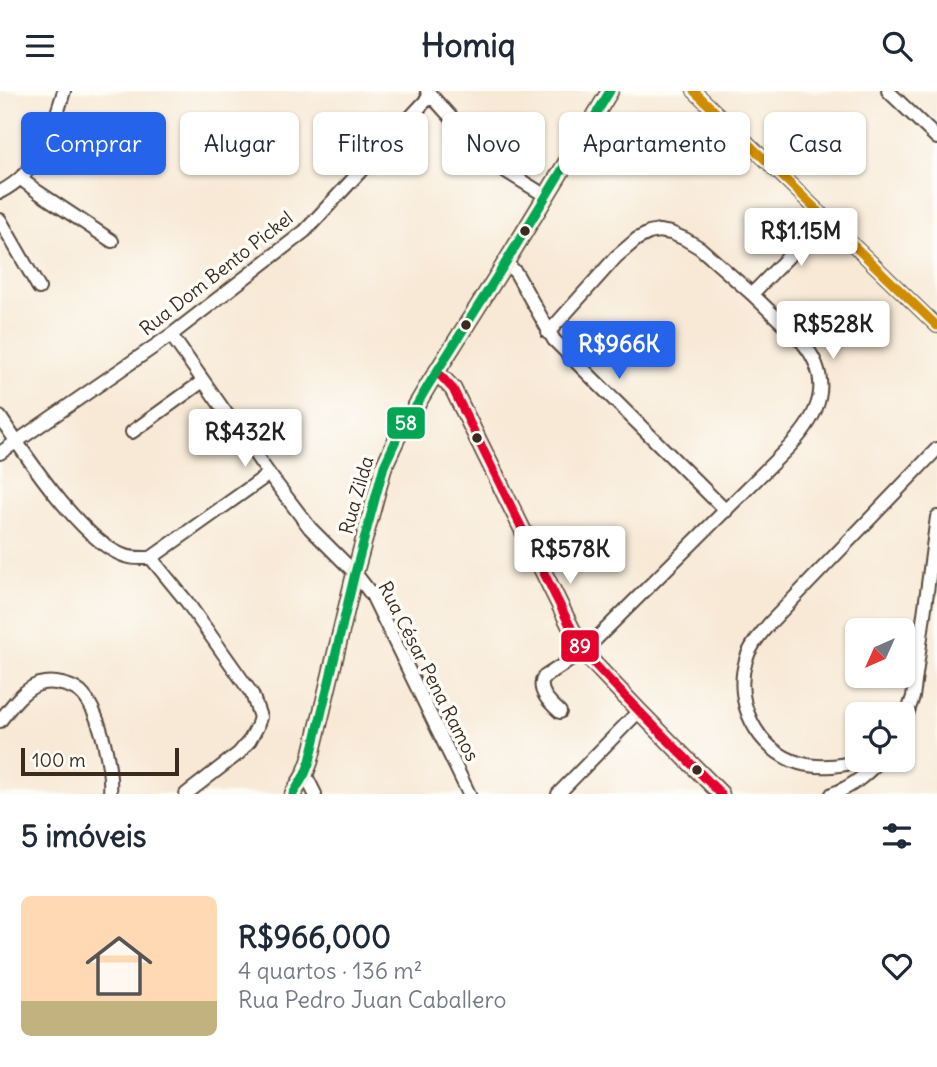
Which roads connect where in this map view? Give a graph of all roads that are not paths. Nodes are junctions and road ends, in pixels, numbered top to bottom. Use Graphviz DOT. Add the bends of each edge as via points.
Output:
graph roads {
  1 [pos="64,91"];
  2 [pos="610,91"];
  3 [pos="694,91"];
  4 [pos="888,91"];
  5 [pos="429,93"];
  6 [pos="935,134"];
  7 [pos="21,179"];
  8 [pos="0,192"];
  9 [pos="547,196"];
  10 [pos="826,218"];
  11 [pos="0,220"];
  12 [pos="112,241"];
  13 [pos="506,263"];
  14 [pos="40,288"];
  15 [pos="752,294"];
  16 [pos="937,326"];
  17 [pos="548,333"];
  18 [pos="171,335"];
  19 [pos="438,372"];
  20 [pos="203,381"];
  21 [pos="0,417"];
  22 [pos="132,432"];
  23 [pos="16,441"];
  24 [pos="937,449"];
  25 [pos="0,453"];
  26 [pos="269,474"];
  27 [pos="726,511"];
  28 [pos="937,517"];
  29 [pos="151,558"];
  30 [pos="355,573"];
  31 [pos="583,652"];
  32 [pos="911,702"];
  33 [pos="639,711"];
  34 [pos="560,712"];
  35 [pos="0,721"];
  36 [pos="845,764"];
  37 [pos="869,772"];
  38 [pos="305,774"];
  39 [pos="564,792"];
  40 [pos="110,794"];
  41 [pos="186,794"];
  42 [pos="293,794"];
  43 [pos="315,794"];
  44 [pos="469,794"];
  45 [pos="721,794"];
  46 [pos="832,794"];
  1 -- 7 [label="street" via="42,152"];
  2 -- 9 [label="main road, Rua Zilda"];
  3 -- 10 [label="street"];
  4 -- 6 [label="street"];
  5 -- 9 [label="street" via="488,158"];
  5 -- 18 [label="street, Rua Dom Bento Pickel" via="305,231"];
  7 -- 8 [label="street"];
  7 -- 12 [label="street"];
  9 -- 13 [label="main road, Rua Zilda"];
  10 -- 15 [label="street"];
  10 -- 16 [label="street"];
  11 -- 14 [label="street"];
  13 -- 17 [label="street"];
  13 -- 19 [label="main road, Rua Zilda"];
  15 -- 17 [label="street" via="685,239 671,233 649,233 616,257"];
  15 -- 27 [label="street" via="811,353 821,387 819,402 801,435"];
  17 -- 27 [label="street"];
  18 -- 20 [label="street, Rua César Pena Ramos"];
  18 -- 23 [label="street, Rua Dom Bento Pickel"];
  19 -- 30 [label="main road, Rua Zilda" via="384,466"];
  19 -- 31 [label="main road" via="453,389"];
  20 -- 22 [label="street"];
  20 -- 26 [label="street, Rua César Pena Ramos"];
  21 -- 23 [label="street"];
  23 -- 25 [label="street, Rua Dom Bento Pickel"];
  23 -- 29 [label="street" via="99,541 119,554"];
  24 -- 36 [label="street" via="769,624 746,659 744,702 751,723 766,743 800,763 818,767"];
  26 -- 29 [label="street"];
  26 -- 30 [label="street, Rua César Pena Ramos" via="310,528"];
  27 -- 31 [label="street"];
  28 -- 32 [label="street"];
  29 -- 41 [label="street" via="252,694 260,717 239,753"];
  30 -- 38 [label="main road, Rua Zilda"];
  30 -- 44 [label="street, Rua César Pena Ramos" via="379,607"];
  31 -- 33 [label="main road"];
  31 -- 34 [label="street" via="541,681 546,697"];
  33 -- 39 [label="street"];
  33 -- 45 [label="main road"];
  35 -- 40 [label="street" via="20,697 39,684 55,683 83,694 101,732"];
  37 -- 46 [label="street"];
  38 -- 42 [label="main road, Rua Zilda"];
  38 -- 43 [label="street"];
}
